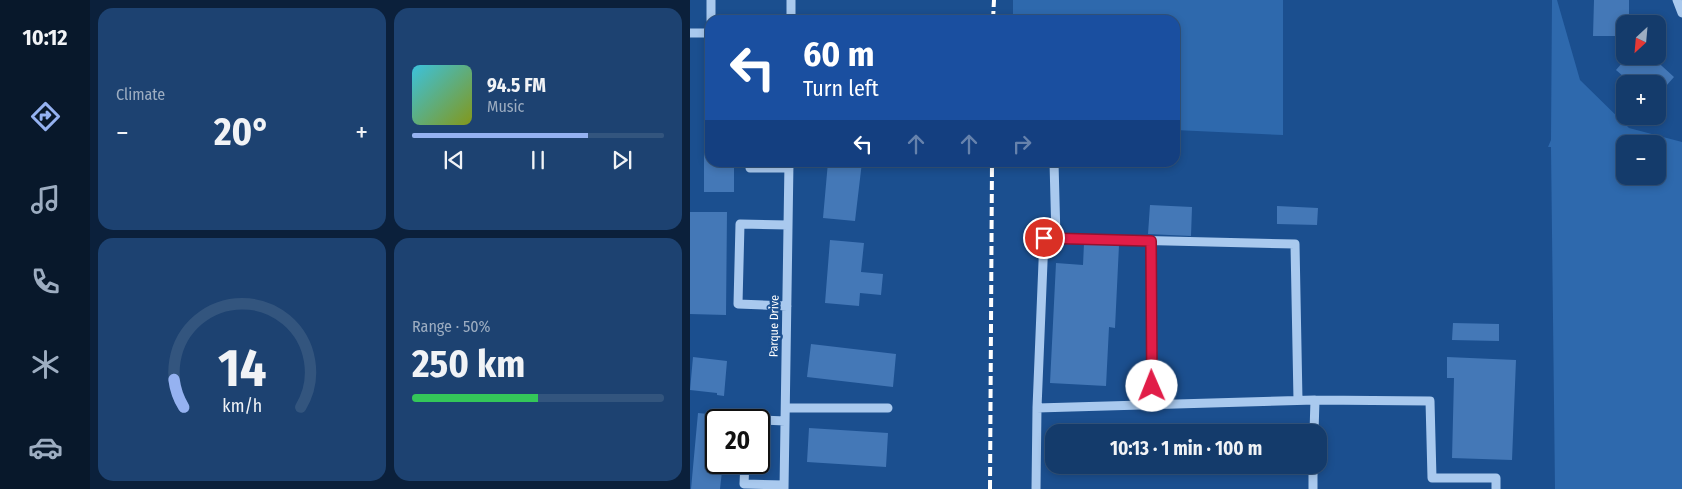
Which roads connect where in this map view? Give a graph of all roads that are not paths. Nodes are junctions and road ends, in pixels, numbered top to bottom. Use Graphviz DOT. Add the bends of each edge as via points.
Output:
graph roads {
  1 [pos="711,0"];
  2 [pos="791,0"];
  3 [pos="1677,0"];
  4 [pos="1682,13"];
  5 [pos="711,15"];
  6 [pos="790,15"];
  7 [pos="690,33"];
  8 [pos="705,33"];
  9 [pos="750,167"];
  10 [pos="763,167"];
  11 [pos="790,167"];
  12 [pos="1054,167"];
  13 [pos="788,225"];
  14 [pos="1056,238"];
  15 [pos="1151,241"];
  16 [pos="787,306"];
  17 [pos="1298,400"];
  18 [pos="1315,400"];
  19 [pos="1153,405"];
  20 [pos="786,408"];
  21 [pos="888,408"];
  22 [pos="1037,408"];
  23 [pos="770,420"];
  24 [pos="785,421"];
  25 [pos="1314,424"];
  26 [pos="744,474"];
  27 [pos="1314,474"];
  28 [pos="1432,478"];
  29 [pos="784,487"];
  30 [pos="1036,489"];
  31 [pos="1313,489"];
  32 [pos="1432,489"];
  33 [pos="1496,489"];
  1 -- 5 [label="street"];
  2 -- 6 [label="street"];
  3 -- 4 [label="street"];
  7 -- 8 [label="street"];
  9 -- 10 [label="street"];
  11 -- 13 [label="street, Parque Drive"];
  12 -- 14 [label="street"];
  13 -- 16 [label="street, Parque Drive"];
  13 -- 16 [label="street" via="740,224 738,304"];
  14 -- 15 [label="street"];
  14 -- 22 [label="street" via="1044,238"];
  15 -- 17 [label="street" via="1296,244"];
  15 -- 19 [label="street"];
  16 -- 20 [label="street, Parque Drive"];
  17 -- 18 [label="street"];
  17 -- 19 [label="street"];
  18 -- 25 [label="street"];
  18 -- 28 [label="street" via="1430,401"];
  19 -- 22 [label="street"];
  20 -- 21 [label="street"];
  20 -- 24 [label="street, Parque Drive"];
  22 -- 30 [label="street"];
  23 -- 24 [label="street"];
  24 -- 29 [label="street, Parque Drive"];
  26 -- 29 [label="street" via="744,484"];
  27 -- 31 [label="street"];
  28 -- 32 [label="street"];
  28 -- 33 [label="street" via="1496,478"];
}
